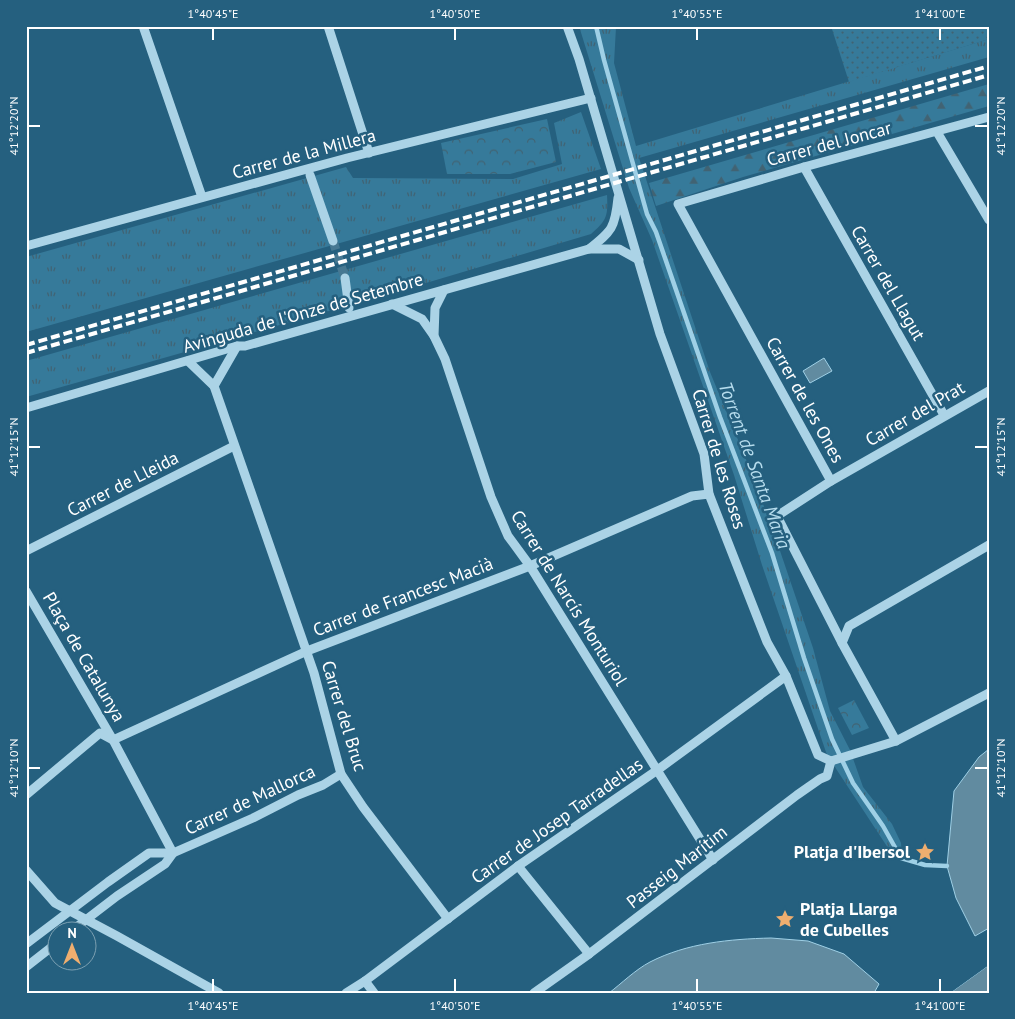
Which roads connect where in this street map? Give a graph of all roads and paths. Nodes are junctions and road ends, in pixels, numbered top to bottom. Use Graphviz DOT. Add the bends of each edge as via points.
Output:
graph roads {
  1 [pos="143,26"];
  2 [pos="328,26"];
  3 [pos="567,26"];
  4 [pos="591,98"];
  5 [pos="989,117"];
  6 [pos="937,132"];
  7 [pos="369,153"];
  8 [pos="804,167"];
  9 [pos="310,175"];
  10 [pos="619,193"];
  11 [pos="202,197"];
  12 [pos="678,204"];
  13 [pos="989,220"];
  14 [pos="333,241"];
  15 [pos="26,246"];
  16 [pos="589,249"];
  17 [pos="639,260"];
  18 [pos="345,278"];
  19 [pos="444,290"];
  20 [pos="392,304"];
  21 [pos="349,308"];
  22 [pos="434,336"];
  23 [pos="237,346"];
  24 [pos="188,361"];
  25 [pos="214,386"];
  26 [pos="989,391"];
  27 [pos="26,408"];
  28 [pos="944,415"];
  29 [pos="234,446"];
  30 [pos="831,481"];
  31 [pos="709,494"];
  32 [pos="989,545"];
  33 [pos="26,551"];
  34 [pos="530,566"];
  35 [pos="26,591"];
  36 [pos="831,620"];
  37 [pos="849,626"];
  38 [pos="842,643"];
  39 [pos="307,651"];
  40 [pos="786,676"];
  41 [pos="989,693"];
  42 [pos="113,740"];
  43 [pos="896,741"];
  44 [pos="833,760"];
  45 [pos="656,771"];
  46 [pos="341,774"];
  47 [pos="26,795"];
  48 [pos="173,853"];
  49 [pos="713,860"];
  50 [pos="518,866"];
  51 [pos="26,870"];
  52 [pos="69,911"];
  53 [pos="448,919"];
  54 [pos="86,921"];
  55 [pos="26,944"];
  56 [pos="48,950"];
  57 [pos="589,954"];
  58 [pos="26,967"];
  59 [pos="365,980"];
  60 [pos="219,993"];
  61 [pos="346,993"];
  62 [pos="374,993"];
  63 [pos="534,993"];
  1 -- 11 [label="street"];
  2 -- 7 [label="street"];
  3 -- 4 [label="street, Carrer de les Roses"];
  4 -- 7 [label="street, Carrer de la Millera"];
  4 -- 10 [label="street, Carrer de les Roses"];
  5 -- 6 [label="street, Carrer del Joncar"];
  6 -- 8 [label="street, Carrer del Joncar"];
  6 -- 13 [label="street"];
  7 -- 11 [label="street, Carrer de la Millera"];
  8 -- 12 [label="street, Carrer del Joncar"];
  8 -- 28 [label="street, Carrer del Llagut"];
  9 -- 14 [label="street"];
  10 -- 16 [label="street, Avinguda de l'Onze de Setembre" via="616,216 609,233"];
  10 -- 17 [label="street, Carrer de les Roses"];
  11 -- 15 [label="street, Carrer de la Millera"];
  12 -- 30 [label="street, Carrer de les Ones"];
  16 -- 17 [label="street, Avinguda de l'Onze de Setembre" via="619,249"];
  16 -- 19 [label="street, Avinguda de l'Onze de Setembre"];
  17 -- 31 [label="street, Carrer de les Roses" via="660,334 704,454"];
  18 -- 21 [label="street"];
  19 -- 20 [label="street, Avinguda de l'Onze de Setembre"];
  19 -- 22 [label="street, Carrer de Narcís Monturiol" via="435,308"];
  20 -- 22 [label="street, Carrer de Narcís Monturiol" via="422,319"];
  20 -- 23 [label="street, Avinguda de l'Onze de Setembre"];
  22 -- 34 [label="street, Carrer de Narcís Monturiol" via="491,497 508,536"];
  23 -- 24 [label="street, Avinguda de l'Onze de Setembre"];
  23 -- 25 [label="street"];
  24 -- 25 [label="street, Carrer del Bruc"];
  24 -- 27 [label="street, Avinguda de l'Onze de Setembre"];
  25 -- 29 [label="street, Carrer del Bruc"];
  26 -- 28 [label="street, Carrer del Prat"];
  28 -- 30 [label="street, Carrer del Prat"];
  29 -- 33 [label="street, Carrer de Lleida"];
  29 -- 39 [label="street, Carrer del Bruc"];
  30 -- 36 [label="street, Carrer de les Ones" via="777,516"];
  31 -- 34 [label="street, Carrer de Francesc Macià" via="692,496"];
  31 -- 40 [label="street, Carrer de les Roses" via="767,642"];
  32 -- 37 [label="street"];
  34 -- 39 [label="street, Carrer de Francesc Macià"];
  34 -- 45 [label="street, Carrer de Narcís Monturiol"];
  35 -- 42 [label="street, Plaça de Catalunya"];
  36 -- 37 [label="street"];
  36 -- 38 [label="street, Carrer de les Ones"];
  37 -- 38 [label="street"];
  38 -- 43 [label="street, Carrer de les Ones"];
  39 -- 42 [label="street, Carrer de Francesc Macià"];
  39 -- 46 [label="street, Carrer del Bruc"];
  40 -- 44 [label="street, Carrer de les Roses" via="818,755"];
  40 -- 45 [label="street, Carrer de Josep Tarradellas"];
  41 -- 43 [label="street"];
  42 -- 47 [label="street, Plaça de Catalunya" via="100,733"];
  42 -- 48 [label="street, Plaça de Catalunya"];
  43 -- 44 [label="street"];
  44 -- 49 [label="street, Passeig Marítim" via="826,776 796,795"];
  45 -- 49 [label="street, Carrer de Narcís Monturiol"];
  45 -- 50 [label="street, Carrer de Josep Tarradellas"];
  46 -- 48 [label="street, Carrer de Mallorca" via="322,786"];
  46 -- 53 [label="street, Carrer del Bruc"];
  48 -- 52 [label="street, Carrer de Mallorca" via="149,853"];
  48 -- 54 [label="street, Carrer de Mallorca" via="166,864"];
  49 -- 57 [label="street, Passeig Marítim"];
  50 -- 53 [label="street, Carrer de Josep Tarradellas"];
  50 -- 57 [label="street"];
  51 -- 52 [label="street" via="55,903"];
  52 -- 54 [label="street"];
  52 -- 55 [label="street, Carrer de Mallorca"];
  53 -- 59 [label="street, Carrer de Josep Tarradellas"];
  54 -- 60 [label="street"];
  56 -- 58 [label="street"];
  57 -- 63 [label="street, Passeig Marítim"];
  59 -- 61 [label="street, Carrer de Josep Tarradellas"];
  59 -- 62 [label="street"];
}
